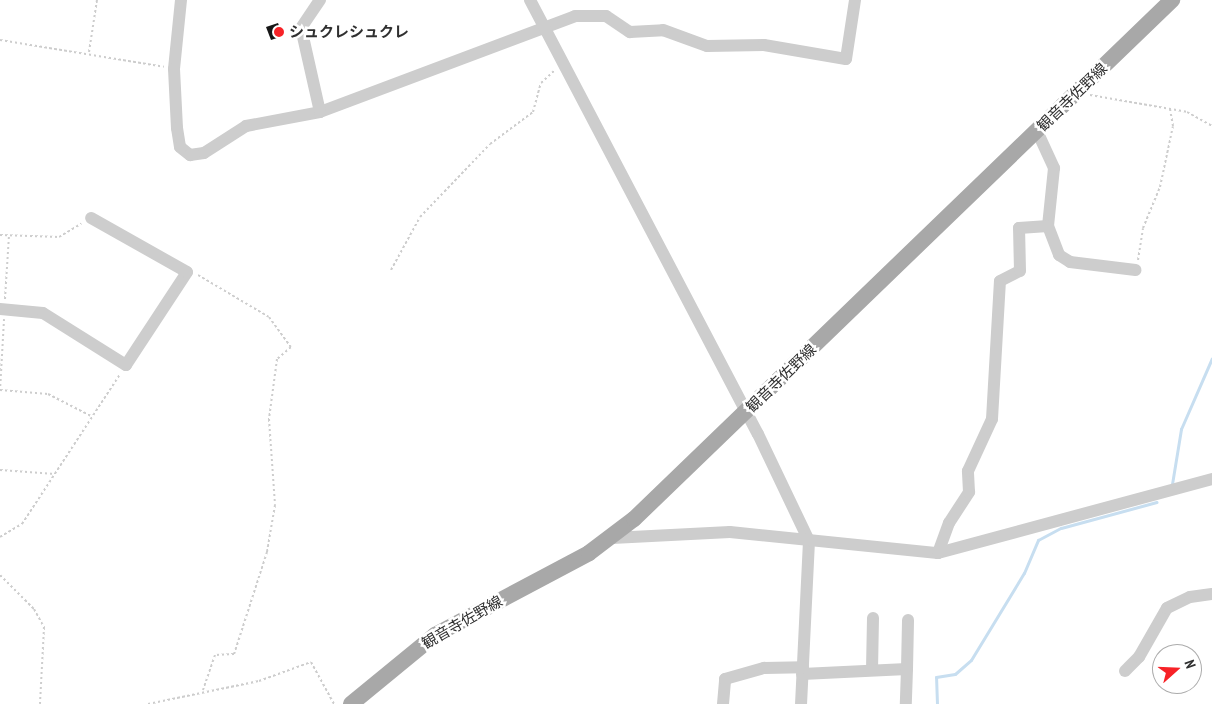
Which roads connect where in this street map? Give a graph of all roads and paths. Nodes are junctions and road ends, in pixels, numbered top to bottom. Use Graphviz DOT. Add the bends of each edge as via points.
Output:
graph roads {
  1 [pos="97,0"];
  2 [pos="181,0"];
  3 [pos="320,0"];
  4 [pos="530,0"];
  5 [pos="855,0"];
  6 [pos="1172,0"];
  7 [pos="543,26"];
  8 [pos="0,40"];
  9 [pos="89,52"];
  10 [pos="561,64"];
  11 [pos="174,69"];
  12 [pos="1076,93"];
  13 [pos="1170,109"];
  14 [pos="320,112"];
  15 [pos="1212,126"];
  16 [pos="1037,131"];
  17 [pos="91,218"];
  18 [pos="1048,226"];
  19 [pos="0,235"];
  20 [pos="9,235"];
  21 [pos="391,270"];
  22 [pos="1136,270"];
  23 [pos="187,272"];
  24 [pos="2,309"];
  25 [pos="126,365"];
  26 [pos="0,391"];
  27 [pos="746,412"];
  28 [pos="91,416"];
  29 [pos="0,470"];
  30 [pos="54,474"];
  31 [pos="1212,479"];
  32 [pos="0,537"];
  33 [pos="612,538"];
  34 [pos="809,541"];
  35 [pos="938,553"];
  36 [pos="0,575"];
  37 [pos="1212,594"];
  38 [pos="873,618"];
  39 [pos="908,620"];
  40 [pos="907,668"];
  41 [pos="802,670"];
  42 [pos="872,670"];
  43 [pos="1125,671"];
  44 [pos="203,690"];
  45 [pos="40,704"];
  46 [pos="148,704"];
  47 [pos="334,704"];
  48 [pos="351,704"];
  49 [pos="723,704"];
  50 [pos="800,704"];
  51 [pos="906,704"];
  1 -- 9 [label="path"];
  2 -- 11 [label="street"];
  3 -- 14 [label="street" via="301,28"];
  4 -- 7 [label="street"];
  5 -- 7 [label="street" via="846,59 764,45 707,46 663,30 630,32 606,16 575,16"];
  6 -- 12 [label="main road, 観音寺佐野線"];
  7 -- 10 [label="street"];
  7 -- 14 [label="street" via="476,56"];
  8 -- 9 [label="path"];
  9 -- 11 [label="path"];
  10 -- 21 [label="path" via="541,83 533,112 490,144 420,217"];
  10 -- 27 [label="street"];
  11 -- 14 [label="street" via="180,147 190,155 204,154 246,126"];
  12 -- 13 [label="path"];
  12 -- 16 [label="main road, 観音寺佐野線"];
  13 -- 15 [label="path"];
  13 -- 22 [label="path" via="1173,126 1160,187 1143,228"];
  16 -- 18 [label="street" via="1054,168"];
  16 -- 27 [label="main road, 観音寺佐野線"];
  17 -- 20 [label="path" via="59,237"];
  17 -- 23 [label="street"];
  18 -- 22 [label="street" via="1059,255 1070,262"];
  18 -- 35 [label="street" via="1019,228 1020,271 1000,281 992,419 968,471 969,492 948,524"];
  19 -- 20 [label="path"];
  20 -- 24 [label="path"];
  23 -- 25 [label="street"];
  23 -- 44 [label="path" via="211,280 269,317 291,347 277,359 269,419 275,505 266,552 234,654 215,655"];
  24 -- 25 [label="street" via="43,313"];
  24 -- 26 [label="path"];
  25 -- 28 [label="path"];
  26 -- 28 [label="path" via="48,394"];
  27 -- 33 [label="main road, 観音寺佐野線"];
  27 -- 34 [label="street"];
  28 -- 30 [label="path"];
  29 -- 30 [label="path"];
  30 -- 32 [label="path" via="22,524"];
  31 -- 35 [label="street"];
  33 -- 34 [label="street" via="730,532"];
  33 -- 48 [label="main road, 観音寺佐野線" via="435,635"];
  34 -- 35 [label="street"];
  34 -- 41 [label="street"];
  36 -- 45 [label="path" via="34,609 44,627"];
  37 -- 43 [label="street" via="1190,597 1167,608 1139,657"];
  38 -- 42 [label="street"];
  39 -- 40 [label="street"];
  40 -- 42 [label="street"];
  40 -- 51 [label="street"];
  41 -- 42 [label="street"];
  41 -- 49 [label="street" via="764,668 724,679"];
  41 -- 50 [label="street"];
  44 -- 46 [label="path"];
  44 -- 47 [label="path" via="259,681 311,662"];
}
